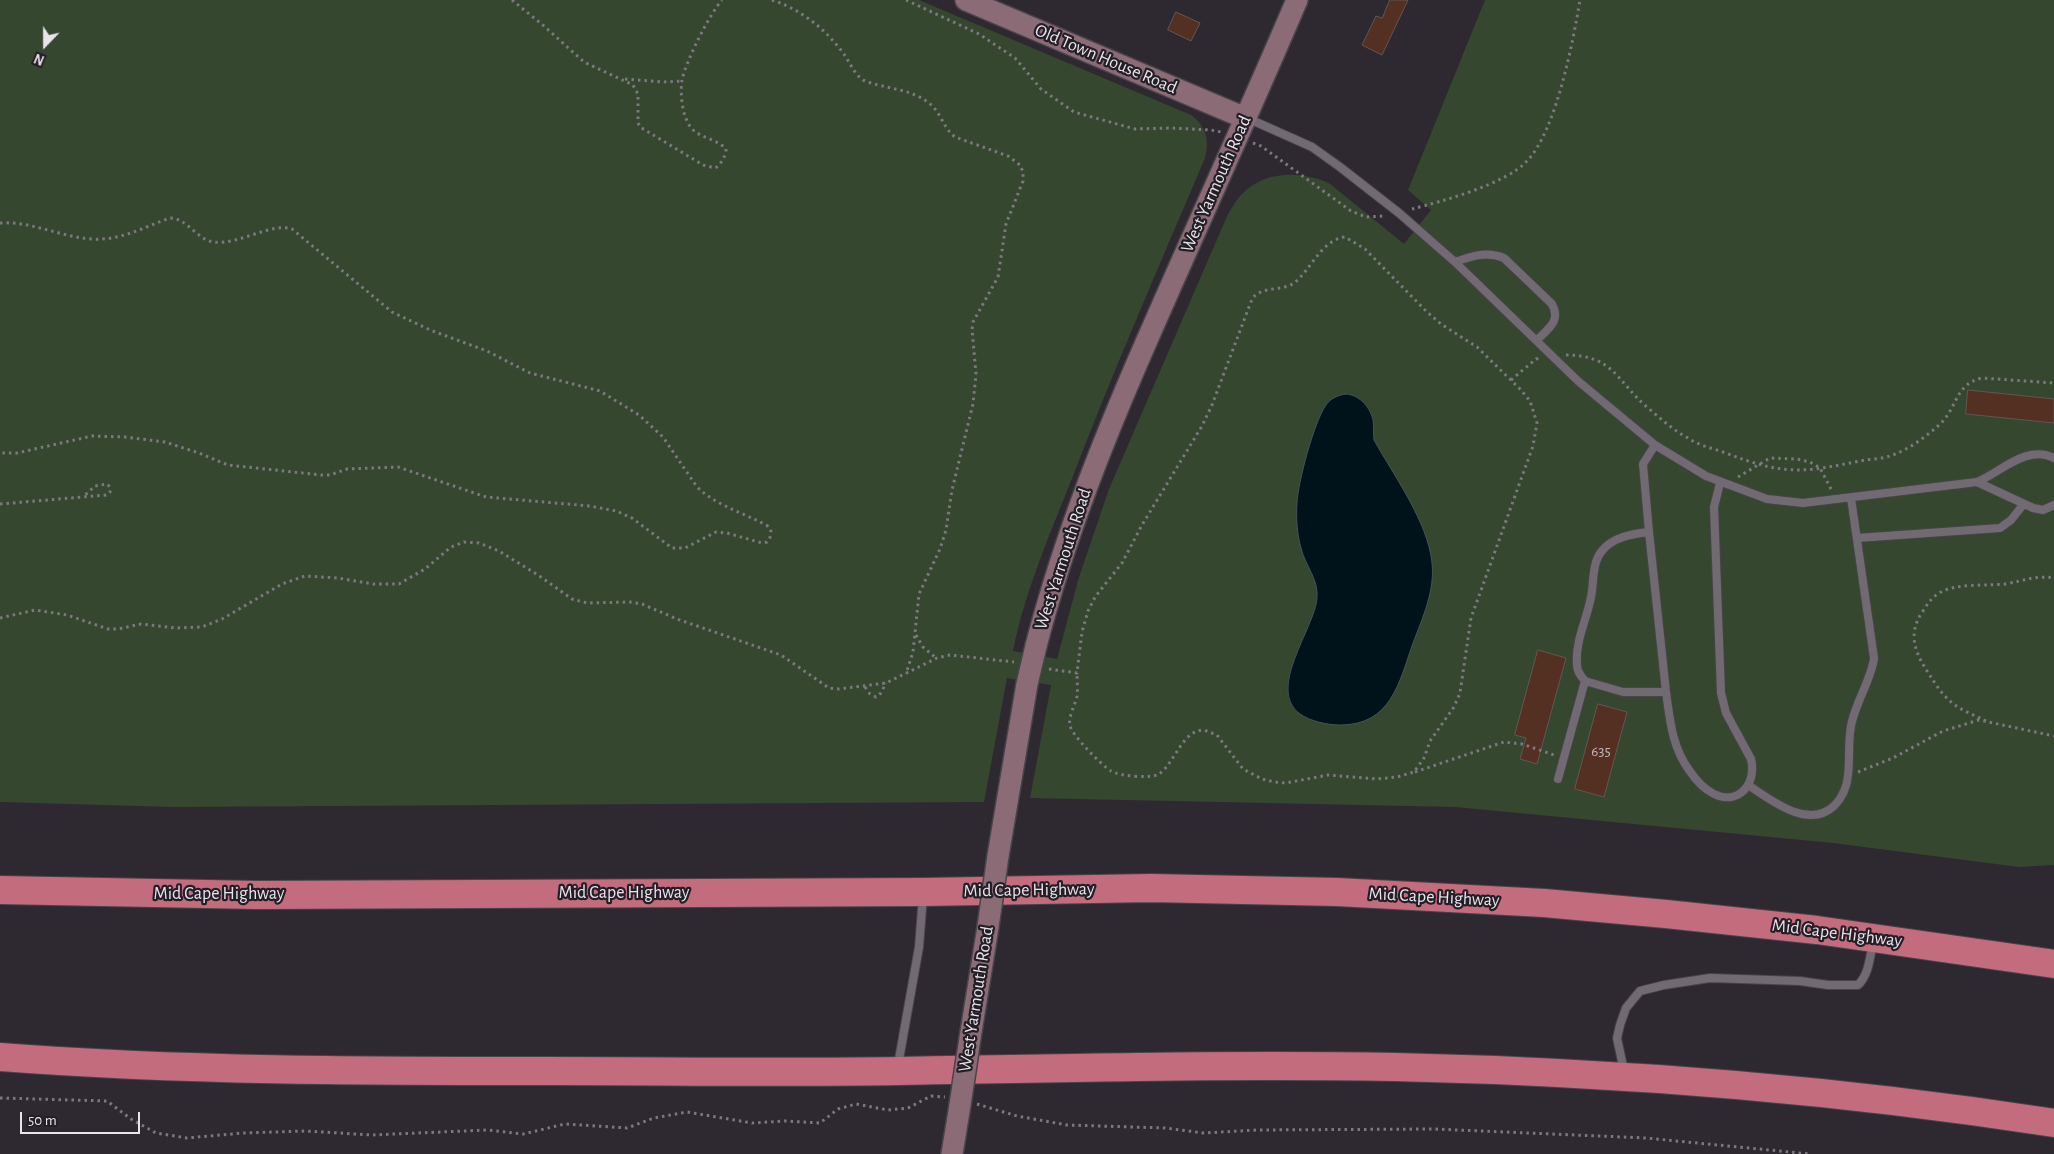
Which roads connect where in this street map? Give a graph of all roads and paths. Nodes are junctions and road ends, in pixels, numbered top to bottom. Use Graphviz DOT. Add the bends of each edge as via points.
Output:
graph roads {
  1 [pos="512,0"];
  2 [pos="722,0"];
  3 [pos="772,0"];
  4 [pos="906,0"];
  5 [pos="966,0"];
  6 [pos="1297,0"];
  7 [pos="1580,0"];
  8 [pos="622,78"];
  9 [pos="682,81"];
  10 [pos="1245,118"];
  11 [pos="1211,130"];
  12 [pos="1261,146"];
  13 [pos="1399,212"];
  14 [pos="0,222"];
  15 [pos="1455,262"];
  16 [pos="1537,340"];
  17 [pos="1553,355"];
  18 [pos="1511,380"];
  19 [pos="2054,383"];
  20 [pos="1655,445"];
  21 [pos="0,453"];
  22 [pos="2054,458"];
  23 [pos="1759,464"];
  24 [pos="1820,468"];
  25 [pos="1977,482"];
  26 [pos="1723,484"];
  27 [pos="83,497"];
  28 [pos="1851,498"];
  29 [pos="1837,500"];
  30 [pos="0,504"];
  31 [pos="2024,505"];
  32 [pos="2054,505"];
  33 [pos="1649,532"];
  34 [pos="1857,538"];
  35 [pos="2054,578"];
  36 [pos="0,618"];
  37 [pos="915,635"];
  38 [pos="937,658"];
  39 [pos="1022,664"];
  40 [pos="1040,667"];
  41 [pos="1077,673"];
  42 [pos="906,674"];
  43 [pos="1585,681"];
  44 [pos="886,683"];
  45 [pos="865,687"];
  46 [pos="1666,692"];
  47 [pos="1986,721"];
  48 [pos="2054,736"];
  49 [pos="1565,758"];
  50 [pos="1414,772"];
  51 [pos="1848,775"];
  52 [pos="1558,779"];
  53 [pos="1748,785"];
  54 [pos="0,890"];
  55 [pos="923,892"];
  56 [pos="1874,938"];
  57 [pos="2054,964"];
  58 [pos="0,1057"];
  59 [pos="897,1071"];
  60 [pos="1626,1077"];
  61 [pos="0,1098"];
  62 [pos="961,1101"];
  63 [pos="2054,1123"];
  64 [pos="952,1154"];
  65 [pos="1810,1154"];
  1 -- 8 [label="path" via="584,62"];
  2 -- 9 [label="path" via="708,20"];
  3 -- 37 [label="path" via="788,5 819,26 840,49 857,76 919,97 936,110 955,137 1016,160 1023,172 1023,181 1006,224 998,277 972,329 976,374 973,404 952,490 946,530 919,594"];
  4 -- 11 [label="path" via="980,34 1015,58 1041,89 1074,112 1136,129"];
  5 -- 10 [label="main road, Old Town House Road"];
  6 -- 10 [label="main road, West Yarmouth Road"];
  7 -- 13 [label="path" via="1557,104 1542,139 1527,161 1509,174 1476,188"];
  8 -- 9 [label="path"];
  8 -- 9 [label="path" via="633,85 638,94 640,128 703,165 715,168 726,149 700,135 688,123 681,94"];
  10 -- 13 [label="lane" via="1312,147"];
  10 -- 62 [label="main road, West Yarmouth Road, bridge" via="1122,397 1059,563 1027,684"];
  12 -- 13 [label="path" via="1358,215 1381,216"];
  13 -- 15 [label="lane"];
  14 -- 21 [label="path" via="95,239 116,237 176,218 216,242 234,241 275,229 292,229 392,312 487,351 530,373 600,391 632,410 663,437 697,487 724,507 766,524 771,534 767,542 762,543 716,532 685,548 677,548 666,545 632,518 603,508 495,499 398,467 347,469 330,475 245,468 144,438 92,436 17,453"];
  15 -- 16 [label="lane"];
  15 -- 16 [label="lane" via="1483,254 1504,258 1557,312 1556,318"];
  16 -- 17 [label="lane"];
  17 -- 18 [label="path" via="1536,359"];
  17 -- 20 [label="lane" via="1578,381"];
  17 -- 23 [label="path" via="1575,355 1608,366 1639,400 1688,438"];
  18 -- 41 [label="path" via="1477,347 1427,312 1365,250 1345,237 1332,242 1291,285 1260,292 1252,299 1202,426 1122,563 1094,597 1082,632"];
  18 -- 50 [label="path" via="1532,406 1537,422 1536,434 1471,618 1460,694"];
  19 -- 24 [label="path" via="1973,380 1958,394 1946,418 1914,444 1890,456"];
  20 -- 26 [label="lane"];
  20 -- 33 [label="lane" via="1644,464"];
  22 -- 25 [label="lane" via="2041,453 2024,456"];
  23 -- 24 [label="path" via="1788,471"];
  23 -- 24 [label="path" via="1774,457 1805,461"];
  23 -- 26 [label="path"];
  24 -- 29 [label="path"];
  25 -- 28 [label="lane"];
  25 -- 31 [label="lane"];
  26 -- 29 [label="lane" via="1767,499 1787,502"];
  26 -- 53 [label="lane" via="1714,507 1720,693 1726,713 1751,759 1753,769"];
  27 -- 27 [label="path" via="107,494 110,488 107,484 95,486"];
  27 -- 30 [label="path"];
  28 -- 29 [label="lane"];
  28 -- 34 [label="lane"];
  31 -- 32 [label="lane" via="2042,510"];
  31 -- 34 [label="lane" via="2000,528"];
  33 -- 43 [label="lane" via="1615,540 1596,560 1591,598 1578,649 1579,674"];
  33 -- 46 [label="lane"];
  34 -- 51 [label="lane" via="1874,658 1851,724"];
  35 -- 47 [label="path" via="2041,576 2007,584 1951,588 1934,597 1920,616 1914,629 1914,644 1920,662 1948,699"];
  36 -- 45 [label="path" via="35,610 67,615 108,629 141,624 202,627 282,584 305,576 399,584 451,548 464,542 480,543 516,560 572,599 587,603 642,604 781,655 829,688"];
  37 -- 38 [label="path" via="923,647"];
  37 -- 42 [label="path"];
  38 -- 39 [label="path" via="962,655"];
  38 -- 42 [label="path"];
  40 -- 41 [label="path"];
  41 -- 50 [label="path" via="1077,696 1070,724 1072,731 1110,771 1131,776 1156,776 1192,734 1204,730 1217,735 1243,770 1274,782 1328,775 1377,779"];
  42 -- 44 [label="path"];
  43 -- 46 [label="lane" via="1623,692"];
  43 -- 49 [label="lane"];
  44 -- 45 [label="path"];
  44 -- 45 [label="path" via="876,697"];
  46 -- 53 [label="lane" via="1674,743 1698,781 1720,796 1737,795"];
  47 -- 48 [label="path"];
  47 -- 51 [label="path" via="1979,720 1943,731 1893,758"];
  49 -- 50 [label="path" via="1522,744 1504,742"];
  49 -- 52 [label="lane"];
  51 -- 53 [label="lane" via="1839,800 1828,811 1814,815 1790,810"];
  54 -- 55 [label="highway, Mid Cape Highway" via="237,895"];
  55 -- 56 [label="highway, Mid Cape Highway" via="1151,888 1408,895 1666,914"];
  55 -- 59 [label="lane" via="919,947"];
  56 -- 57 [label="highway, Mid Cape Highway"];
  56 -- 60 [label="lane" via="1868,970 1858,985 1710,978 1664,984 1640,991 1626,1008 1617,1038"];
  58 -- 59 [label="highway" via="192,1068 318,1071"];
  59 -- 60 [label="highway" via="1394,1067"];
  60 -- 63 [label="highway" via="1798,1090"];
  61 -- 62 [label="path" via="107,1101 156,1133 187,1138 306,1131 372,1135 487,1130 523,1134 565,1124 626,1128 654,1118 687,1112 752,1123 820,1123 838,1109 856,1104 888,1110 908,1108 932,1096"];
  62 -- 64 [label="main road, West Yarmouth Road"];
  62 -- 65 [label="path" via="1066,1125 1122,1125 1204,1132 1434,1130 1646,1138"];
}
